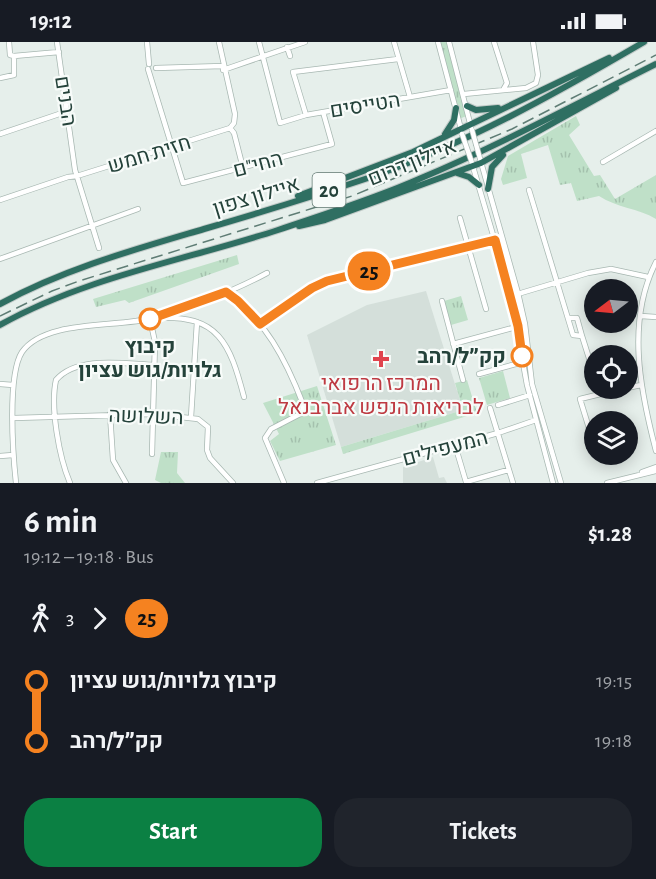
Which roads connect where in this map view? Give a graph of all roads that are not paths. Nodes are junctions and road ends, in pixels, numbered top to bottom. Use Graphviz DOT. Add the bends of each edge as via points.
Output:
graph roads {
  1 [pos="9,42"];
  2 [pos="57,42"];
  3 [pos="147,42"];
  4 [pos="219,42"];
  5 [pos="259,42"];
  6 [pos="305,42"];
  7 [pos="393,42"];
  8 [pos="438,42"];
  9 [pos="449,42"];
  10 [pos="494,42"];
  11 [pos="533,42"];
  12 [pos="643,42"];
  13 [pos="287,47"];
  14 [pos="59,52"];
  15 [pos="12,56"];
  16 [pos="261,56"];
  17 [pos="290,56"];
  18 [pos="398,59"];
  19 [pos="656,65"];
  20 [pos="156,68"];
  21 [pos="223,68"];
  22 [pos="0,78"];
  23 [pos="507,84"];
  24 [pos="512,89"];
  25 [pos="451,90"];
  26 [pos="503,90"];
  27 [pos="410,98"];
  28 [pos="466,99"];
  29 [pos="507,106"];
  30 [pos="456,108"];
  31 [pos="68,111"];
  32 [pos="323,112"];
  33 [pos="306,115"];
  34 [pos="471,126"];
  35 [pos="230,128"];
  36 [pos="462,130"];
  37 [pos="656,131"];
  38 [pos="0,134"];
  39 [pos="442,137"];
  40 [pos="172,146"];
  41 [pos="510,149"];
  42 [pos="603,162"];
  43 [pos="472,163"];
  44 [pos="481,163"];
  45 [pos="243,168"];
  46 [pos="78,173"];
  47 [pos="457,173"];
  48 [pos="479,185"];
  49 [pos="488,189"];
  50 [pos="529,190"];
  51 [pos="0,200"];
  52 [pos="138,208"];
  53 [pos="251,216"];
  54 [pos="460,218"];
  55 [pos="92,224"];
  56 [pos="278,230"];
  57 [pos="502,238"];
  58 [pos="495,240"];
  59 [pos="468,247"];
  60 [pos="99,248"];
  61 [pos="0,259"];
  62 [pos="656,262"];
  63 [pos="267,273"];
  64 [pos="648,277"];
  65 [pos="557,283"];
  66 [pos="226,292"];
  67 [pos="518,293"];
  68 [pos="511,296"];
  69 [pos="442,301"];
  70 [pos="0,304"];
  71 [pos="486,309"];
  72 [pos="641,316"];
  73 [pos="656,317"];
  74 [pos="568,318"];
  75 [pos="150,319"];
  76 [pos="197,322"];
  77 [pos="260,324"];
  78 [pos="525,324"];
  79 [pos="0,325"];
  80 [pos="518,326"];
  81 [pos="582,336"];
  82 [pos="453,344"];
  83 [pos="585,345"];
  84 [pos="523,362"];
  85 [pos="155,365"];
  86 [pos="479,374"];
  87 [pos="463,380"];
  88 [pos="0,384"];
  89 [pos="13,385"];
  90 [pos="641,385"];
  91 [pos="638,386"];
  92 [pos="530,394"];
  93 [pos="584,397"];
  94 [pos="244,398"];
  95 [pos="498,405"];
  96 [pos="490,408"];
  97 [pos="584,412"];
  98 [pos="110,414"];
  99 [pos="153,414"];
  100 [pos="56,417"];
  101 [pos="191,417"];
  102 [pos="14,418"];
  103 [pos="536,420"];
  104 [pos="653,432"];
  105 [pos="498,433"];
  106 [pos="656,438"];
  107 [pos="454,445"];
  108 [pos="656,450"];
  109 [pos="152,454"];
  110 [pos="13,455"];
  111 [pos="0,456"];
  112 [pos="656,469"];
  113 [pos="508,470"];
  114 [pos="621,481"];
  115 [pos="561,482"];
  116 [pos="16,483"];
  117 [pos="70,483"];
  118 [pos="126,483"];
  119 [pos="233,483"];
  120 [pos="284,483"];
  121 [pos="317,483"];
  122 [pos="513,483"];
  123 [pos="553,483"];
  124 [pos="607,483"];
  1 -- 15 [label="street"];
  2 -- 14 [label="street, הבנים"];
  3 -- 40 [label="street" via="149,67"];
  4 -- 21 [label="street"];
  5 -- 16 [label="street"];
  6 -- 13 [label="street"];
  7 -- 18 [label="street"];
  8 -- 25 [label="street"];
  9 -- 28 [label="street"];
  10 -- 23 [label="street"];
  11 -- 24 [label="street" via="536,83"];
  12 -- 29 [label="highway"];
  12 -- 53 [label="highway, איילון צפון / 20" via="529,107 441,150"];
  13 -- 16 [label="street"];
  13 -- 17 [label="street"];
  14 -- 15 [label="street"];
  14 -- 31 [label="street, הבנים"];
  15 -- 22 [label="street" via="14,75"];
  16 -- 21 [label="street"];
  16 -- 33 [label="street, הטייסים" via="280,123"];
  18 -- 27 [label="street"];
  18 -- 33 [label="street" via="293,72"];
  19 -- 41 [label="highway"];
  19 -- 56 [label="highway, איילון דרום / 20" via="440,170"];
  20 -- 21 [label="street"];
  21 -- 35 [label="street" via="235,114"];
  23 -- 24 [label="street"];
  23 -- 26 [label="street"];
  24 -- 26 [label="street"];
  25 -- 27 [label="street, הטייסים"];
  25 -- 30 [label="street"];
  26 -- 28 [label="street"];
  27 -- 32 [label="street, הטייסים"];
  28 -- 29 [label="highway" via="481,110"];
  28 -- 34 [label="street"];
  29 -- 34 [label="highway"];
  30 -- 36 [label="street"];
  30 -- 39 [label="highway" via="452,126"];
  31 -- 38 [label="street"];
  31 -- 46 [label="street, הבנים"];
  32 -- 33 [label="street, הטייסים"];
  32 -- 45 [label="street, החי\"ם" via="332,144"];
  34 -- 36 [label="highway"];
  34 -- 44 [label="street, bridge"];
  35 -- 40 [label="street, חזית חמש"];
  35 -- 45 [label="street"];
  36 -- 39 [label="highway"];
  36 -- 43 [label="street, bridge"];
  37 -- 42 [label="street"];
  39 -- 53 [label="highway"];
  40 -- 45 [label="street, החי\"ם" via="183,183"];
  40 -- 46 [label="street, חזית חמש"];
  41 -- 44 [label="highway"];
  41 -- 49 [label="highway" via="492,167"];
  43 -- 44 [label="highway"];
  43 -- 47 [label="highway"];
  43 -- 48 [label="street"];
  44 -- 49 [label="street"];
  46 -- 51 [label="street, חזית חמש"];
  46 -- 55 [label="street, הבנים"];
  47 -- 48 [label="highway"];
  47 -- 56 [label="highway" via="325,220"];
  48 -- 58 [label="street"];
  49 -- 57 [label="street"];
  50 -- 65 [label="street"];
  52 -- 55 [label="street"];
  53 -- 70 [label="highway, איילון צפון / 20" via="100,260 44,281"];
  54 -- 59 [label="street"];
  55 -- 60 [label="street, הבנים"];
  55 -- 61 [label="street"];
  56 -- 79 [label="highway, איילון דרום / 20" via="83,289"];
  57 -- 58 [label="street"];
  57 -- 67 [label="street"];
  58 -- 59 [label="street"];
  58 -- 68 [label="street"];
  59 -- 71 [label="street"];
  59 -- 77 [label="street" via="327,281"];
  62 -- 64 [label="street"];
  63 -- 66 [label="street"];
  64 -- 65 [label="street" via="611,269"];
  64 -- 72 [label="street"];
  65 -- 67 [label="street"];
  65 -- 74 [label="street"];
  66 -- 75 [label="street"];
  66 -- 77 [label="street"];
  67 -- 68 [label="street"];
  67 -- 78 [label="street"];
  68 -- 80 [label="street"];
  69 -- 82 [label="street"];
  72 -- 73 [label="street"];
  72 -- 90 [label="street"];
  74 -- 81 [label="street" via="573,335"];
  74 -- 81 [label="street" via="577,318"];
  75 -- 76 [label="street"];
  75 -- 85 [label="street"];
  75 -- 89 [label="street" via="81,327 43,337 22,352"];
  76 -- 94 [label="street" via="212,329 228,347"];
  76 -- 101 [label="street"];
  77 -- 120 [label="street" via="281,353 303,404 302,413 271,429 265,438"];
  78 -- 80 [label="street"];
  78 -- 115 [label="street" via="532,384"];
  80 -- 82 [label="street"];
  80 -- 84 [label="street"];
  81 -- 83 [label="street"];
  82 -- 87 [label="street"];
  84 -- 86 [label="street"];
  84 -- 92 [label="street"];
  85 -- 99 [label="street"];
  85 -- 100 [label="street" via="89,365 60,375 54,387"];
  88 -- 89 [label="street"];
  89 -- 102 [label="street"];
  90 -- 91 [label="street"];
  90 -- 104 [label="street"];
  92 -- 95 [label="street"];
  92 -- 103 [label="street"];
  93 -- 97 [label="street" via="580,399"];
  96 -- 105 [label="street"];
  98 -- 99 [label="street, השלושה"];
  98 -- 100 [label="street, השלושה"];
  98 -- 118 [label="street" via="113,460"];
  99 -- 101 [label="street, השלושה"];
  99 -- 109 [label="street"];
  100 -- 102 [label="street, השלושה"];
  100 -- 117 [label="street"];
  101 -- 119 [label="street, השלושה" via="208,428 210,458"];
  102 -- 110 [label="street"];
  103 -- 105 [label="street, המעפילים"];
  103 -- 123 [label="street"];
  104 -- 106 [label="street"];
  104 -- 108 [label="street"];
  105 -- 107 [label="street, המעפילים"];
  105 -- 113 [label="street"];
  107 -- 113 [label="street" via="466,482"];
  107 -- 121 [label="street, המעפילים"];
  110 -- 111 [label="street"];
  110 -- 116 [label="street"];
  112 -- 114 [label="street"];
  113 -- 122 [label="street"];
  114 -- 124 [label="street"];
}
